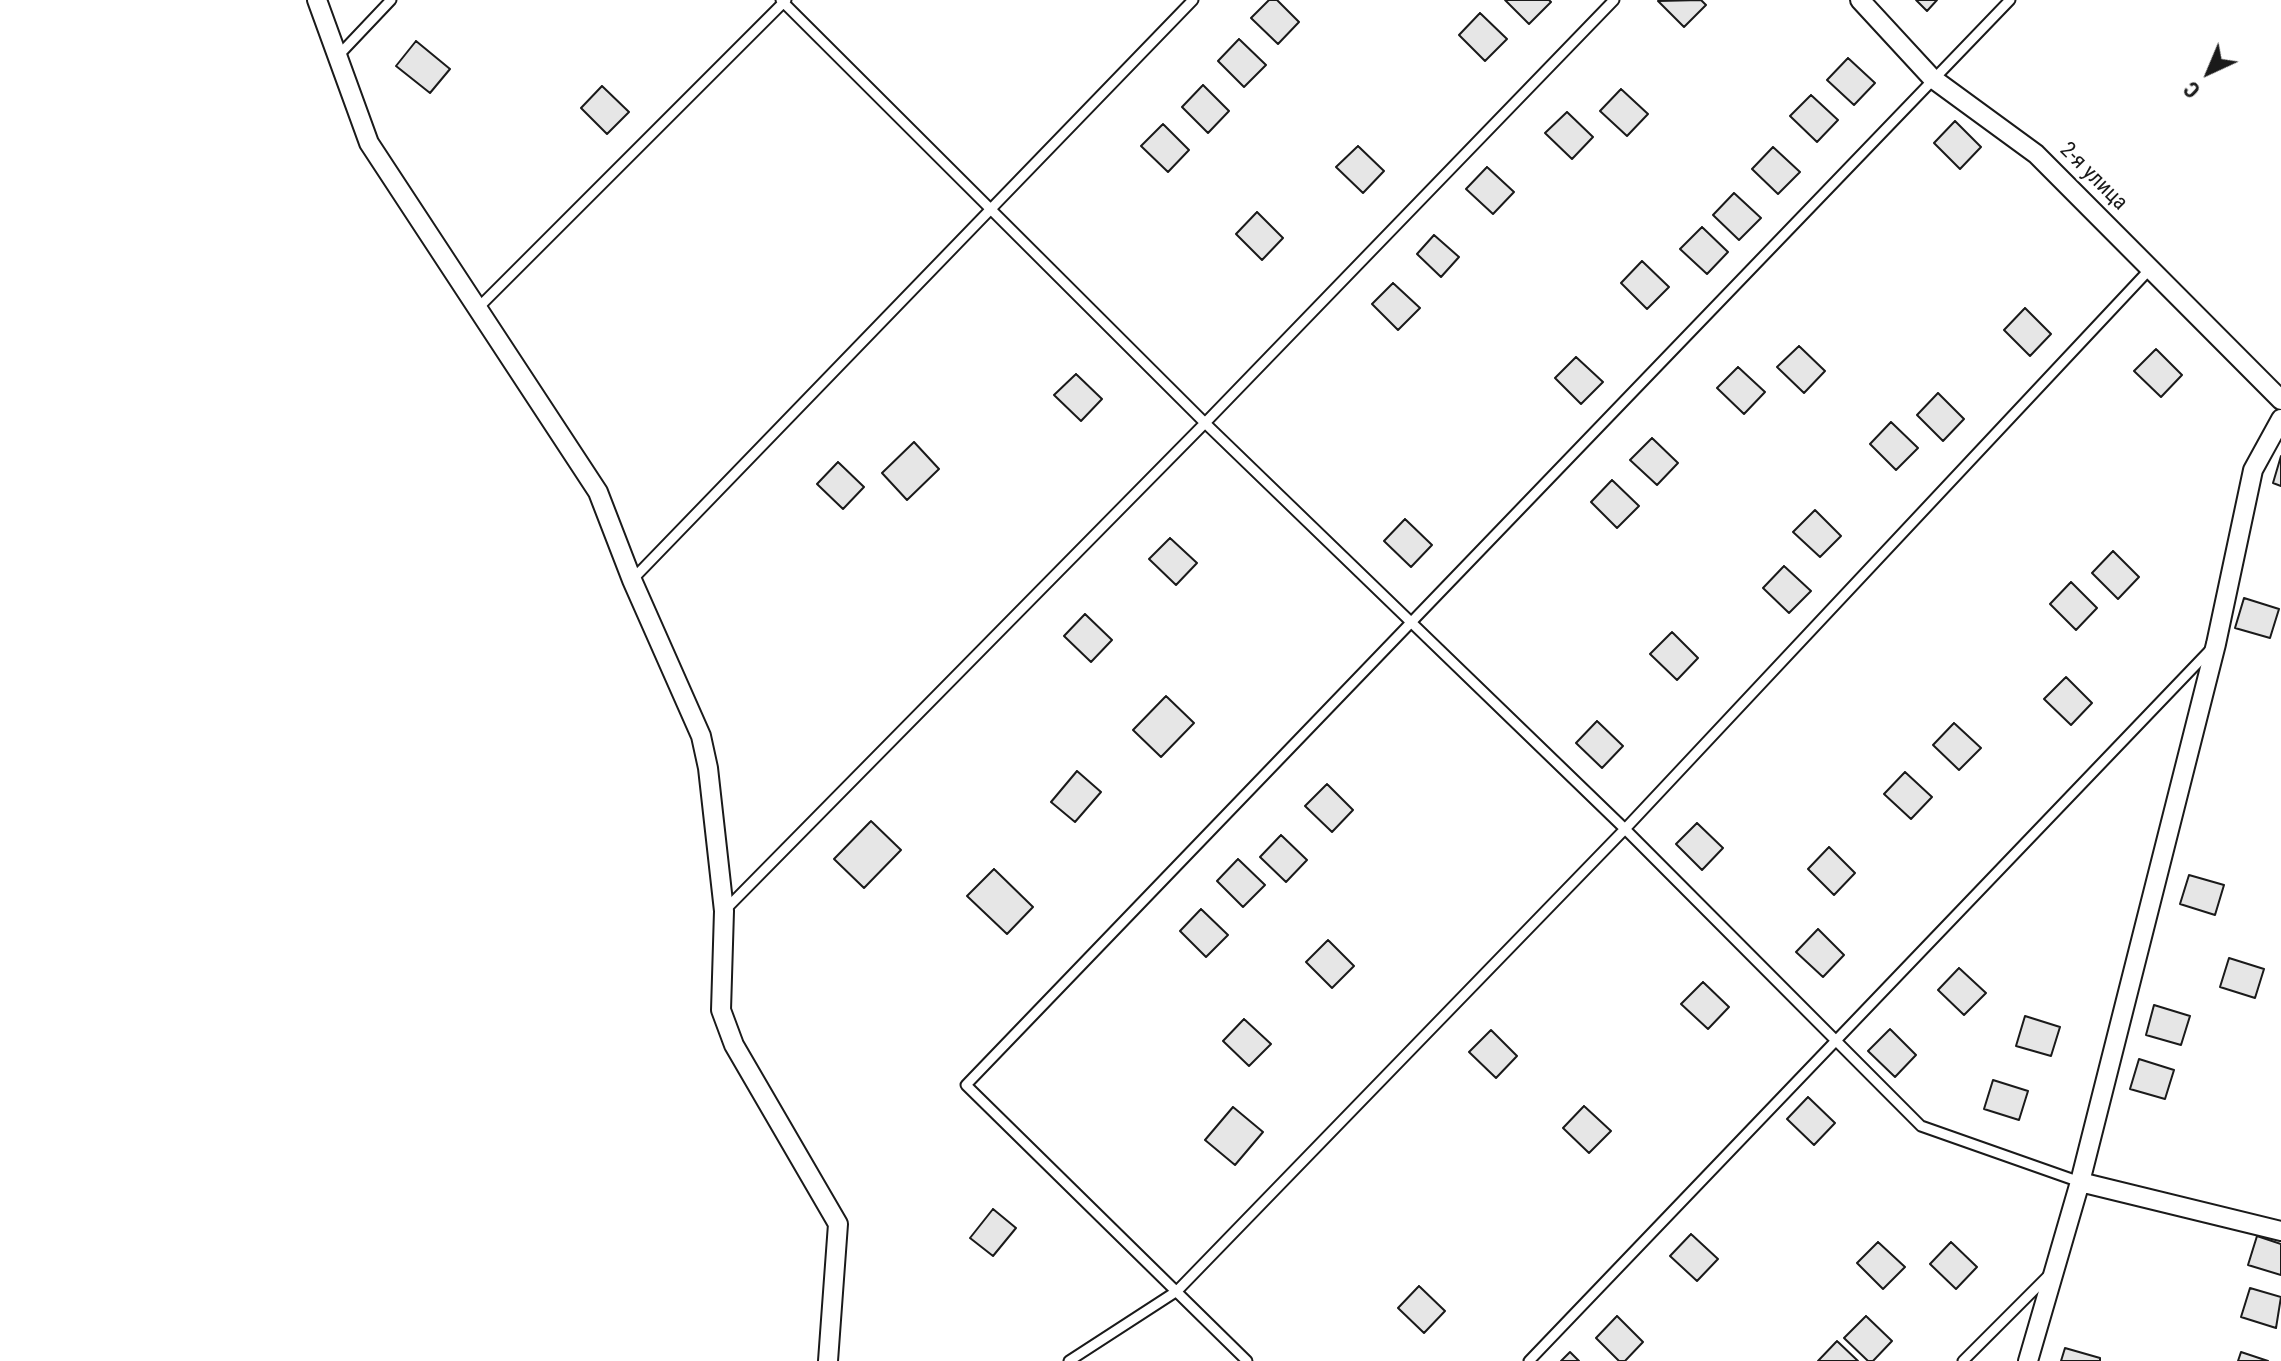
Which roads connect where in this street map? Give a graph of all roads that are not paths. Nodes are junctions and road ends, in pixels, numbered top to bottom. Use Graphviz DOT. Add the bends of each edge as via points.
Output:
graph roads {
  1 [pos="317,0"];
  2 [pos="391,0"];
  3 [pos="1193,0"];
  4 [pos="1614,0"];
  5 [pos="1860,0"];
  6 [pos="2010,0"];
  7 [pos="784,1"];
  8 [pos="337,57"];
  9 [pos="1932,78"];
  10 [pos="992,208"];
  11 [pos="2150,269"];
  12 [pos="478,308"];
  13 [pos="2281,400"];
  14 [pos="2281,419"];
  15 [pos="1205,423"];
  16 [pos="632,580"];
  17 [pos="1409,624"];
  18 [pos="2216,644"];
  19 [pos="1625,829"];
  20 [pos="724,911"];
  21 [pos="1836,1040"];
  22 [pos="2080,1182"];
  23 [pos="2281,1231"];
  24 [pos="2054,1271"];
  25 [pos="1177,1291"];
  26 [pos="828,1361"];
  27 [pos="1069,1361"];
  28 [pos="1247,1361"];
  29 [pos="1529,1361"];
  30 [pos="1963,1361"];
  31 [pos="2028,1361"];
  1 -- 8 [label="street"];
  2 -- 8 [label="lane"];
  3 -- 10 [label="lane"];
  4 -- 15 [label="lane"];
  5 -- 9 [label="street, 2-я улица"];
  6 -- 9 [label="lane"];
  7 -- 10 [label="lane"];
  7 -- 12 [label="lane"];
  8 -- 12 [label="street" via="369,143"];
  9 -- 11 [label="street, 2-я улица" via="2036,154"];
  9 -- 17 [label="lane"];
  10 -- 15 [label="lane"];
  10 -- 16 [label="lane"];
  11 -- 13 [label="street, 2-я улица"];
  11 -- 19 [label="lane"];
  12 -- 16 [label="street" via="598,492"];
  14 -- 18 [label="street" via="2253,470"];
  15 -- 17 [label="lane"];
  15 -- 20 [label="lane"];
  16 -- 20 [label="street" via="701,736"];
  17 -- 19 [label="lane"];
  17 -- 25 [label="lane" via="966,1085"];
  18 -- 21 [label="lane"];
  18 -- 22 [label="street"];
  19 -- 21 [label="lane"];
  19 -- 25 [label="lane"];
  20 -- 26 [label="street" via="721,1010 734,1045 838,1224"];
  21 -- 22 [label="lane" via="1921,1126"];
  21 -- 29 [label="lane"];
  22 -- 23 [label="street"];
  22 -- 24 [label="street"];
  24 -- 30 [label="lane"];
  24 -- 31 [label="street"];
  25 -- 27 [label="lane"];
  25 -- 28 [label="lane"];
}
